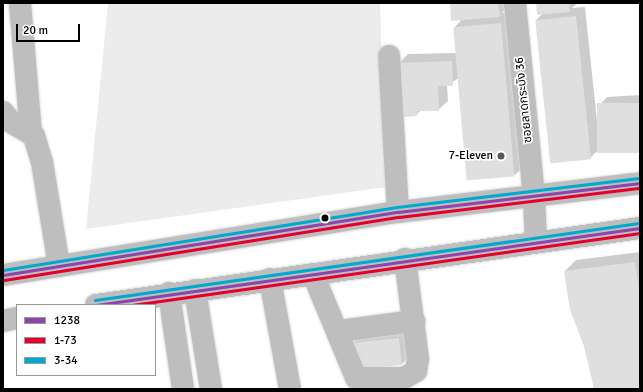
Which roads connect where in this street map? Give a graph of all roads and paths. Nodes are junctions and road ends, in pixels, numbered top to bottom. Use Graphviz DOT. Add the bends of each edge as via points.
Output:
graph roads {
  1 [pos="20,3"];
  2 [pos="515,3"];
  3 [pos="389,56"];
  4 [pos="3,112"];
  5 [pos="31,133"];
  6 [pos="640,183"];
  7 [pos="534,198"];
  8 [pos="398,212"];
  9 [pos="640,228"];
  10 [pos="536,242"];
  11 [pos="405,259"];
  12 [pos="59,266"];
  13 [pos="313,274"];
  14 [pos="3,275"];
  15 [pos="270,279"];
  16 [pos="195,290"];
  17 [pos="169,293"];
  18 [pos="102,304"];
  19 [pos="16,318"];
  20 [pos="3,321"];
  21 [pos="414,321"];
  22 [pos="340,332"];
  23 [pos="183,389"];
  24 [pos="211,389"];
  25 [pos="290,389"];
  1 -- 5 [label="main road"];
  2 -- 7 [label="main road, ซอยลาดกระบัง 36"];
  3 -- 8 [label="main road"];
  4 -- 5 [label="main road" via="11,122"];
  5 -- 12 [label="main road" via="42,162"];
  6 -- 7 [label="main road"];
  7 -- 8 [label="main road"];
  7 -- 10 [label="main road, ซอยลาดกระบัง 36"];
  8 -- 12 [label="main road"];
  9 -- 10 [label="main road"];
  10 -- 11 [label="main road"];
  11 -- 13 [label="main road"];
  11 -- 21 [label="main road"];
  12 -- 14 [label="main road"];
  13 -- 15 [label="main road"];
  13 -- 22 [label="main road"];
  15 -- 16 [label="main road"];
  15 -- 25 [label="main road"];
  16 -- 17 [label="main road"];
  16 -- 24 [label="main road"];
  17 -- 18 [label="main road"];
  17 -- 23 [label="main road"];
  19 -- 20 [label="main road"];
  21 -- 22 [label="main road"];
  21 -- 22 [label="main road" via="418,359 416,371 404,378 356,378"];
}
